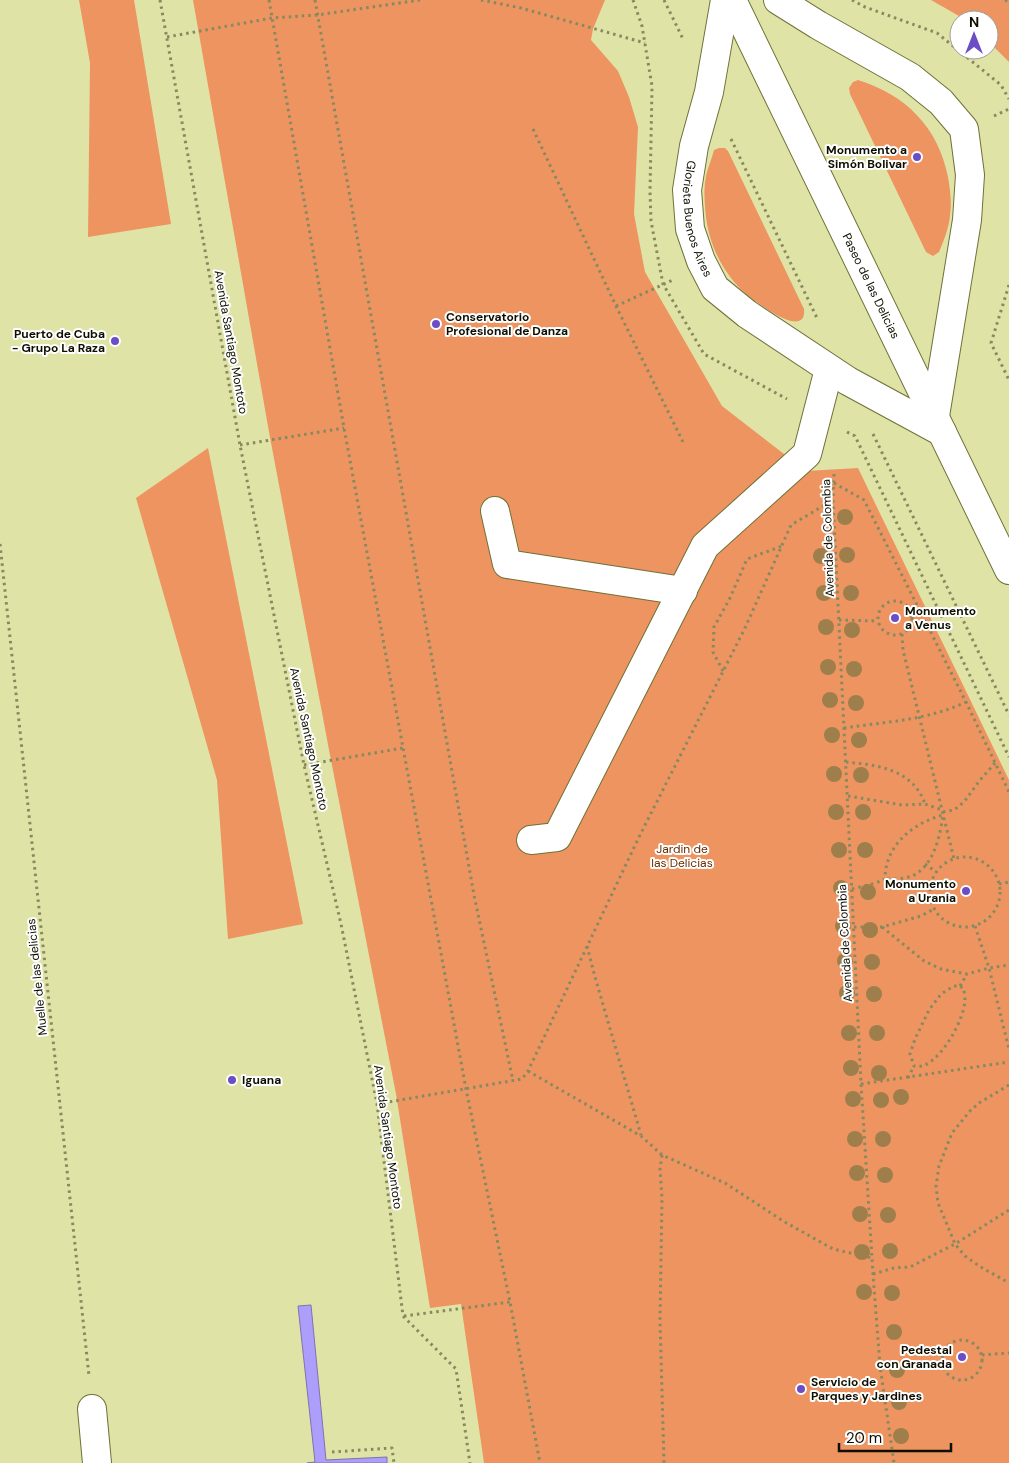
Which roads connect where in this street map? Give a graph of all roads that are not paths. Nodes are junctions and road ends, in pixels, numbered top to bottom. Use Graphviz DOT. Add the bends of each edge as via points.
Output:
graph roads {
  1 [pos="725,0"];
  2 [pos="732,0"];
  3 [pos="778,0"];
  4 [pos="829,369"];
  5 [pos="938,424"];
  6 [pos="495,511"];
  7 [pos="1009,570"];
  8 [pos="683,591"];
  9 [pos="531,840"];
  10 [pos="92,1409"];
  11 [pos="97,1463"];
  1 -- 4 [label="main road, Glorieta Buenos Aires" via="687,190 690,229 715,288 747,314"];
  2 -- 5 [label="main road, Paseo de las Delicias"];
  3 -- 5 [label="main road" via="910,77 941,102 964,129 970,175 967,220"];
  4 -- 5 [label="main road, Glorieta Buenos Aires"];
  4 -- 8 [label="main road" via="807,454 705,546"];
  5 -- 7 [label="main road, Paseo de las Delicias"];
  6 -- 8 [label="main road" via="506,564"];
  8 -- 9 [label="main road" via="558,837"];
  10 -- 11 [label="main road"];
}
